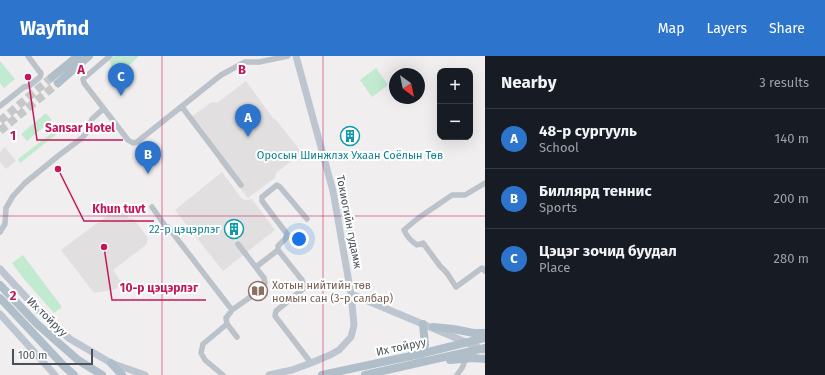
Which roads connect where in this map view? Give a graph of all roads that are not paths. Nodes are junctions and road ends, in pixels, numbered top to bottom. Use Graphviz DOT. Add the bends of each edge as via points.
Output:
graph roads {
  1 [pos="28,56"];
  2 [pos="78,56"];
  3 [pos="89,56"];
  4 [pos="110,56"];
  5 [pos="288,56"];
  6 [pos="296,56"];
  7 [pos="0,106"];
  8 [pos="182,107"];
  9 [pos="103,108"];
  10 [pos="485,183"];
  11 [pos="241,185"];
  12 [pos="152,207"];
  13 [pos="307,220"];
  14 [pos="0,232"];
  15 [pos="238,244"];
  16 [pos="278,250"];
  17 [pos="256,267"];
  18 [pos="0,270"];
  19 [pos="485,271"];
  20 [pos="0,285"];
  21 [pos="351,294"];
  22 [pos="0,298"];
  23 [pos="232,310"];
  24 [pos="0,314"];
  25 [pos="227,324"];
  26 [pos="423,324"];
  27 [pos="433,328"];
  28 [pos="485,333"];
  29 [pos="237,337"];
  30 [pos="485,338"];
  31 [pos="468,342"];
  32 [pos="484,350"];
  33 [pos="420,354"];
  34 [pos="466,359"];
  35 [pos="485,359"];
  36 [pos="429,360"];
  37 [pos="111,363"];
  38 [pos="311,363"];
  39 [pos="380,374"];
  40 [pos="55,375"];
  41 [pos="74,375"];
  42 [pos="102,375"];
  43 [pos="122,375"];
  44 [pos="145,375"];
  45 [pos="223,375"];
  46 [pos="269,375"];
  47 [pos="322,375"];
  48 [pos="365,375"];
  49 [pos="457,375"];
  1 -- 7 [label="street" via="41,73 40,77"];
  2 -- 3 [label="main road" via="55,80"];
  4 -- 9 [label="street" via="83,79 84,84"];
  5 -- 8 [label="street" via="245,62 221,75"];
  6 -- 21 [label="street, Токиогийн гудамж" via="333,191"];
  8 -- 9 [label="street" via="133,143"];
  8 -- 11 [label="street"];
  9 -- 14 [label="street" via="92,119 82,138 25,183 13,196 6,208 5,224"];
  10 -- 19 [label="street" via="465,195 452,195 404,230 412,242 424,244 456,287 482,268"];
  12 -- 23 [label="street"];
  13 -- 16 [label="street" via="280,187 277,186 262,197 287,234"];
  15 -- 17 [label="street"];
  16 -- 17 [label="street"];
  16 -- 38 [label="street" via="304,285 303,290 277,309 275,314"];
  17 -- 23 [label="street" via="265,280 264,287"];
  18 -- 37 [label="street" via="36,309 70,339"];
  20 -- 42 [label="main road, Их тойруу" via="37,324 78,360"];
  21 -- 26 [label="street"];
  21 -- 38 [label="street, Токиогийн гудамж" via="354,325 351,337 339,350"];
  22 -- 41 [label="main road, Их тойруу"];
  23 -- 25 [label="street" via="226,318"];
  24 -- 40 [label="street"];
  25 -- 29 [label="street"];
  25 -- 45 [label="street" via="203,344 200,353"];
  26 -- 27 [label="street"];
  26 -- 33 [label="main road" via="426,345"];
  27 -- 28 [label="main road"];
  27 -- 31 [label="street"];
  30 -- 31 [label="main road, Их тойруу"];
  31 -- 32 [label="street"];
  31 -- 33 [label="main road, Их тойруу"];
  32 -- 36 [label="main road, Их тойруу"];
  33 -- 47 [label="main road, Их тойруу"];
  34 -- 35 [label="main road"];
  34 -- 36 [label="main road"];
  34 -- 49 [label="street"];
  36 -- 39 [label="main road, Их тойруу"];
  37 -- 43 [label="main road"];
  37 -- 44 [label="street"];
  38 -- 46 [label="street, Токиогийн гудамж"];
  39 -- 48 [label="main road, Их тойруу"];
}
